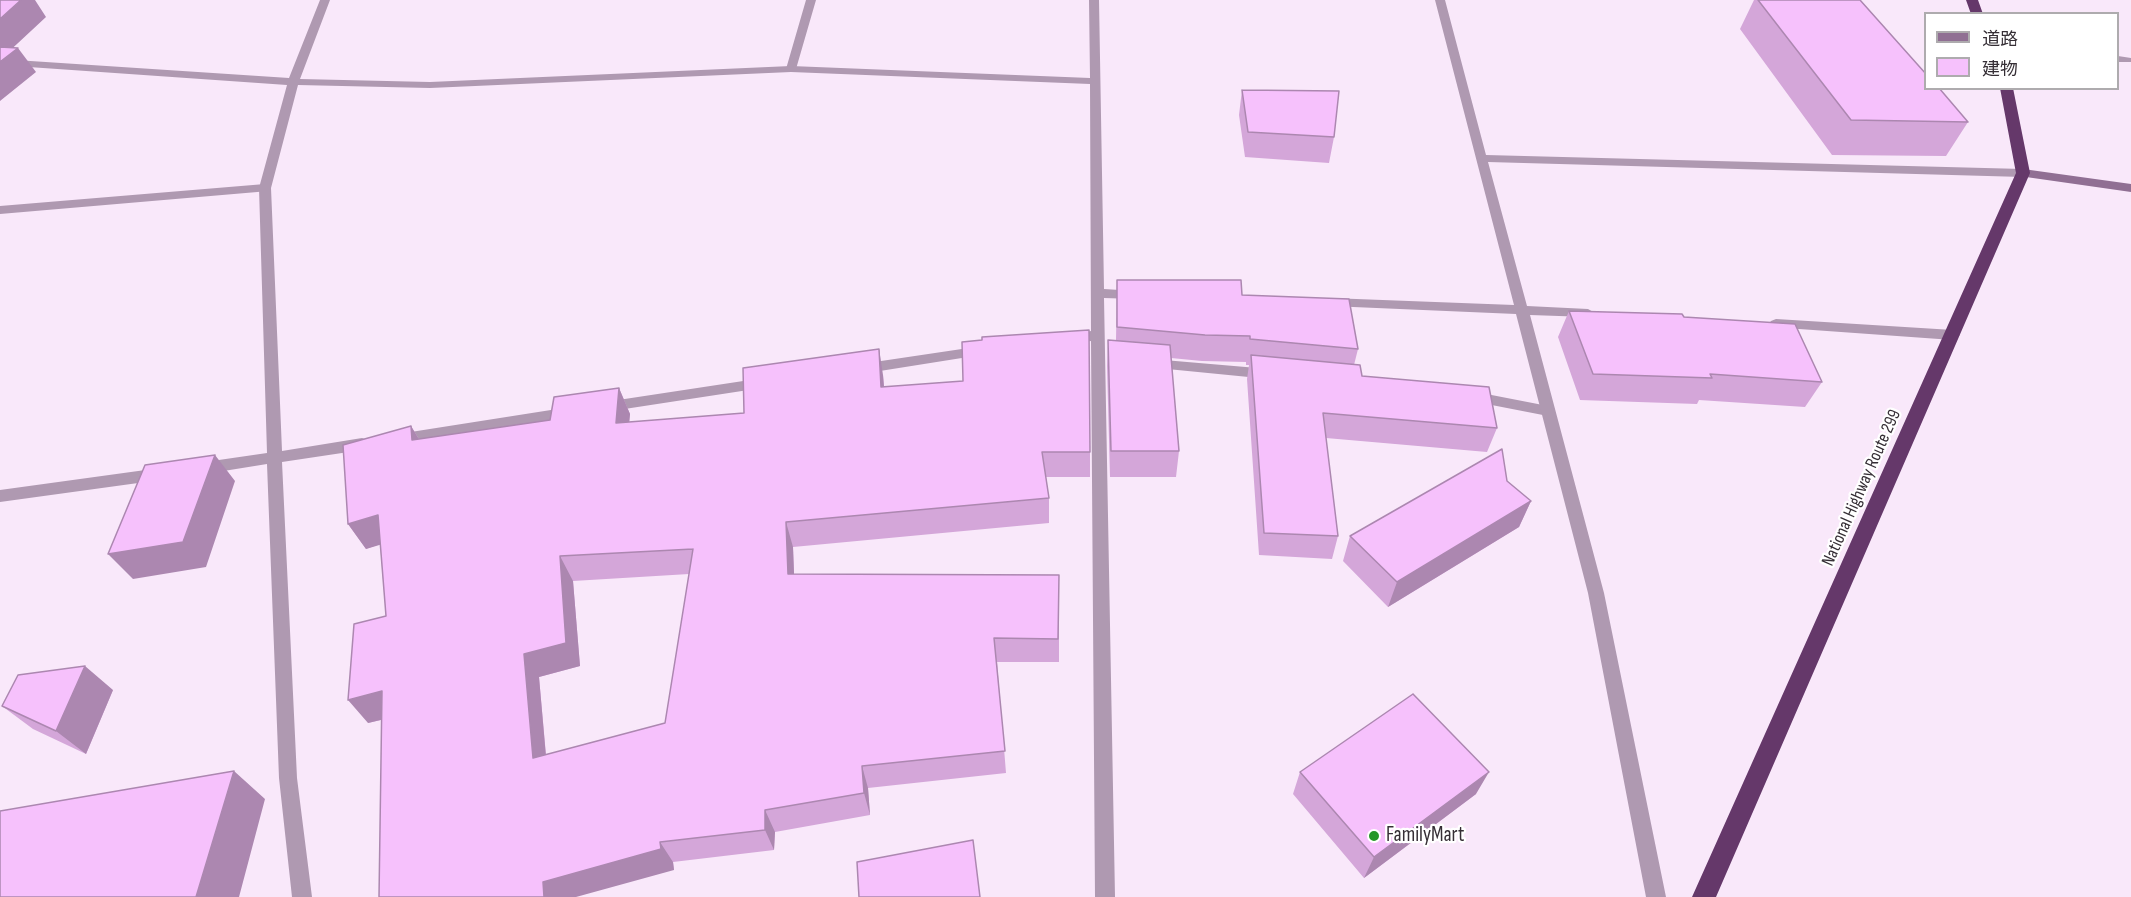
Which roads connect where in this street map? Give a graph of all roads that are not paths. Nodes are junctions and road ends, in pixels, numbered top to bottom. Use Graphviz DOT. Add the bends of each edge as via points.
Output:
graph roads {
  1 [pos="325,0"];
  2 [pos="811,0"];
  3 [pos="1094,0"];
  4 [pos="1440,0"];
  5 [pos="0,62"];
  6 [pos="790,69"];
  7 [pos="1095,81"];
  8 [pos="293,82"];
  9 [pos="2006,90"];
  10 [pos="1481,158"];
  11 [pos="2023,173"];
  12 [pos="265,188"];
  13 [pos="2131,188"];
  14 [pos="0,210"];
  15 [pos="1097,293"];
  16 [pos="1144,295"];
  17 [pos="1321,301"];
  18 [pos="1521,309"];
  19 [pos="1603,314"];
  20 [pos="1766,324"];
  21 [pos="1098,335"];
  22 [pos="1953,335"];
  23 [pos="1063,340"];
  24 [pos="992,350"];
  25 [pos="1134,362"];
  26 [pos="850,370"];
  27 [pos="1287,376"];
  28 [pos="779,381"];
  29 [pos="1452,392"];
  30 [pos="1548,411"];
  31 [pos="275,458"];
  32 [pos="195,469"];
  33 [pos="172,472"];
  34 [pos="0,496"];
  35 [pos="302,897"];
  36 [pos="1105,897"];
  37 [pos="1656,897"];
  38 [pos="1704,897"];
  1 -- 8 [label="street"];
  2 -- 6 [label="street"];
  3 -- 7 [label="street"];
  4 -- 10 [label="street"];
  5 -- 8 [label="street"];
  6 -- 7 [label="street"];
  6 -- 8 [label="street" via="430,85"];
  7 -- 15 [label="street"];
  8 -- 12 [label="street"];
  9 -- 11 [label="highway"];
  10 -- 11 [label="street"];
  10 -- 18 [label="street"];
  11 -- 13 [label="street"];
  11 -- 22 [label="highway, National Highway Route 299"];
  12 -- 14 [label="street"];
  12 -- 31 [label="street"];
  15 -- 16 [label="street"];
  15 -- 21 [label="street"];
  17 -- 18 [label="street"];
  18 -- 19 [label="street"];
  18 -- 30 [label="street"];
  20 -- 22 [label="street"];
  21 -- 23 [label="street"];
  21 -- 36 [label="street" via="1104,359"];
  22 -- 38 [label="highway, National Highway Route 299"];
  24 -- 26 [label="street"];
  25 -- 27 [label="street"];
  28 -- 31 [label="street"];
  29 -- 30 [label="street"];
  30 -- 37 [label="street" via="1596,593"];
  31 -- 32 [label="street"];
  31 -- 35 [label="street" via="288,767"];
  33 -- 34 [label="street"];
}
